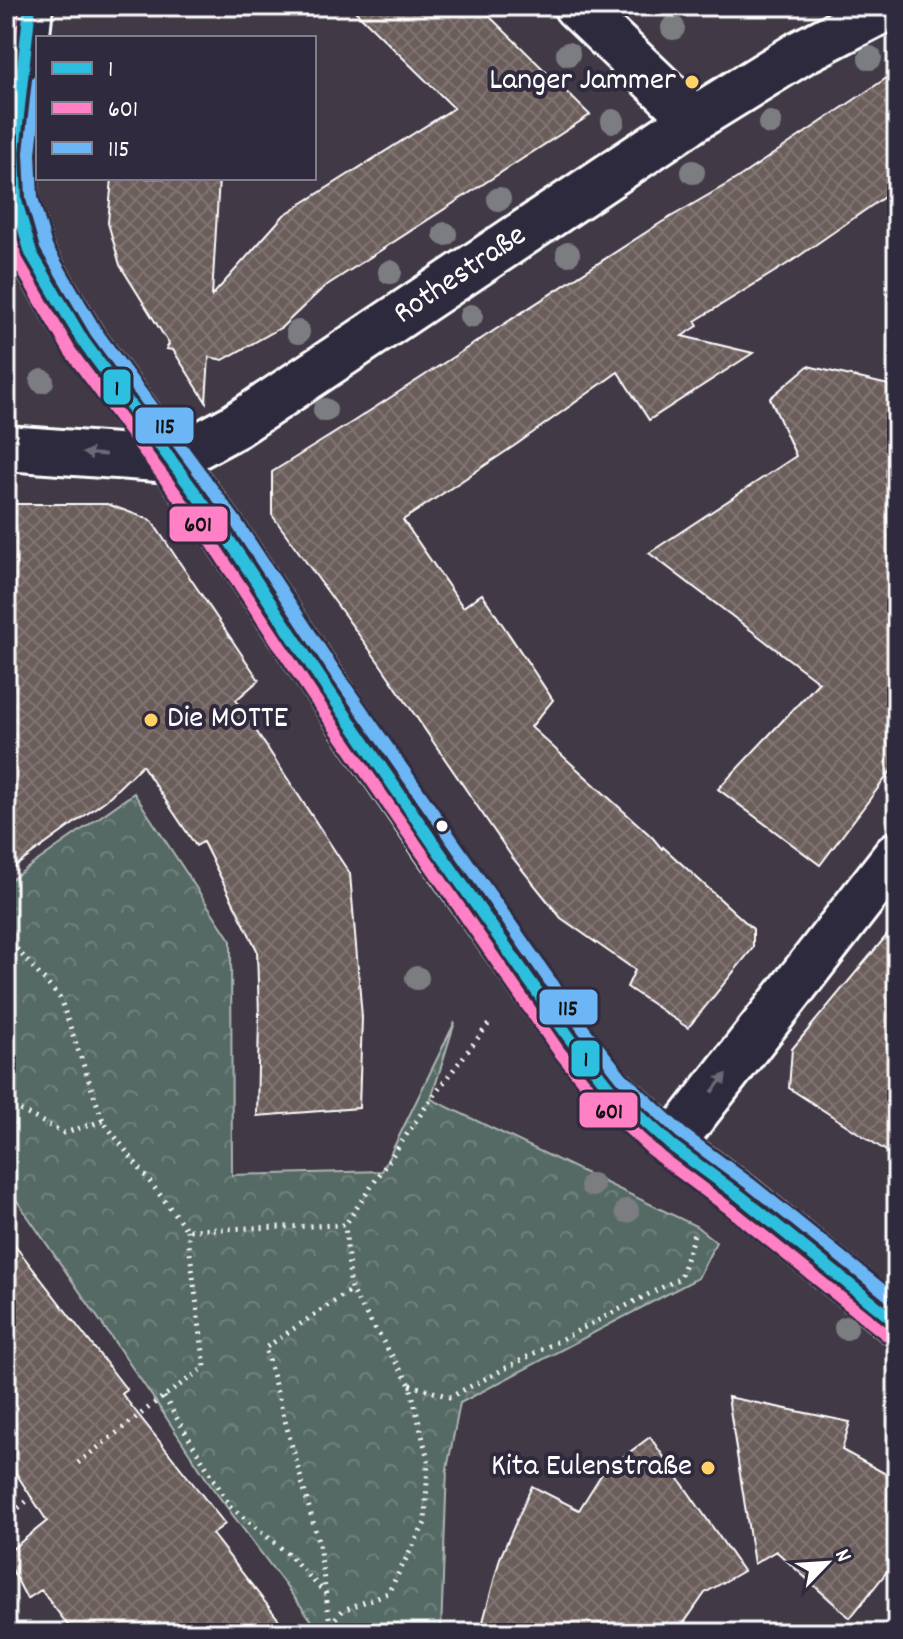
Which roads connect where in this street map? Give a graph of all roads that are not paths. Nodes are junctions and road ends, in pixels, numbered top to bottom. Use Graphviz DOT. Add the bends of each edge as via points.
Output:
graph roads {
  1 [pos="30,6"];
  2 [pos="576,6"];
  3 [pos="891,6"];
  4 [pos="694,119"];
  5 [pos="6,448"];
  6 [pos="172,460"];
  7 [pos="897,854"];
  8 [pos="671,1145"];
  9 [pos="897,1323"];
  1 -- 6 [label="street" via="14,152 16,201 31,253 83,341"];
  2 -- 4 [label="street"];
  3 -- 4 [label="street, Rothestraße" via="802,52"];
  4 -- 6 [label="street, Rothestraße" via="235,426"];
  6 -- 5 [label="street, one-way"];
  6 -- 8 [label="street" via="571,1040 610,1089"];
  8 -- 7 [label="street, one-way"];
  8 -- 9 [label="street"];
}
